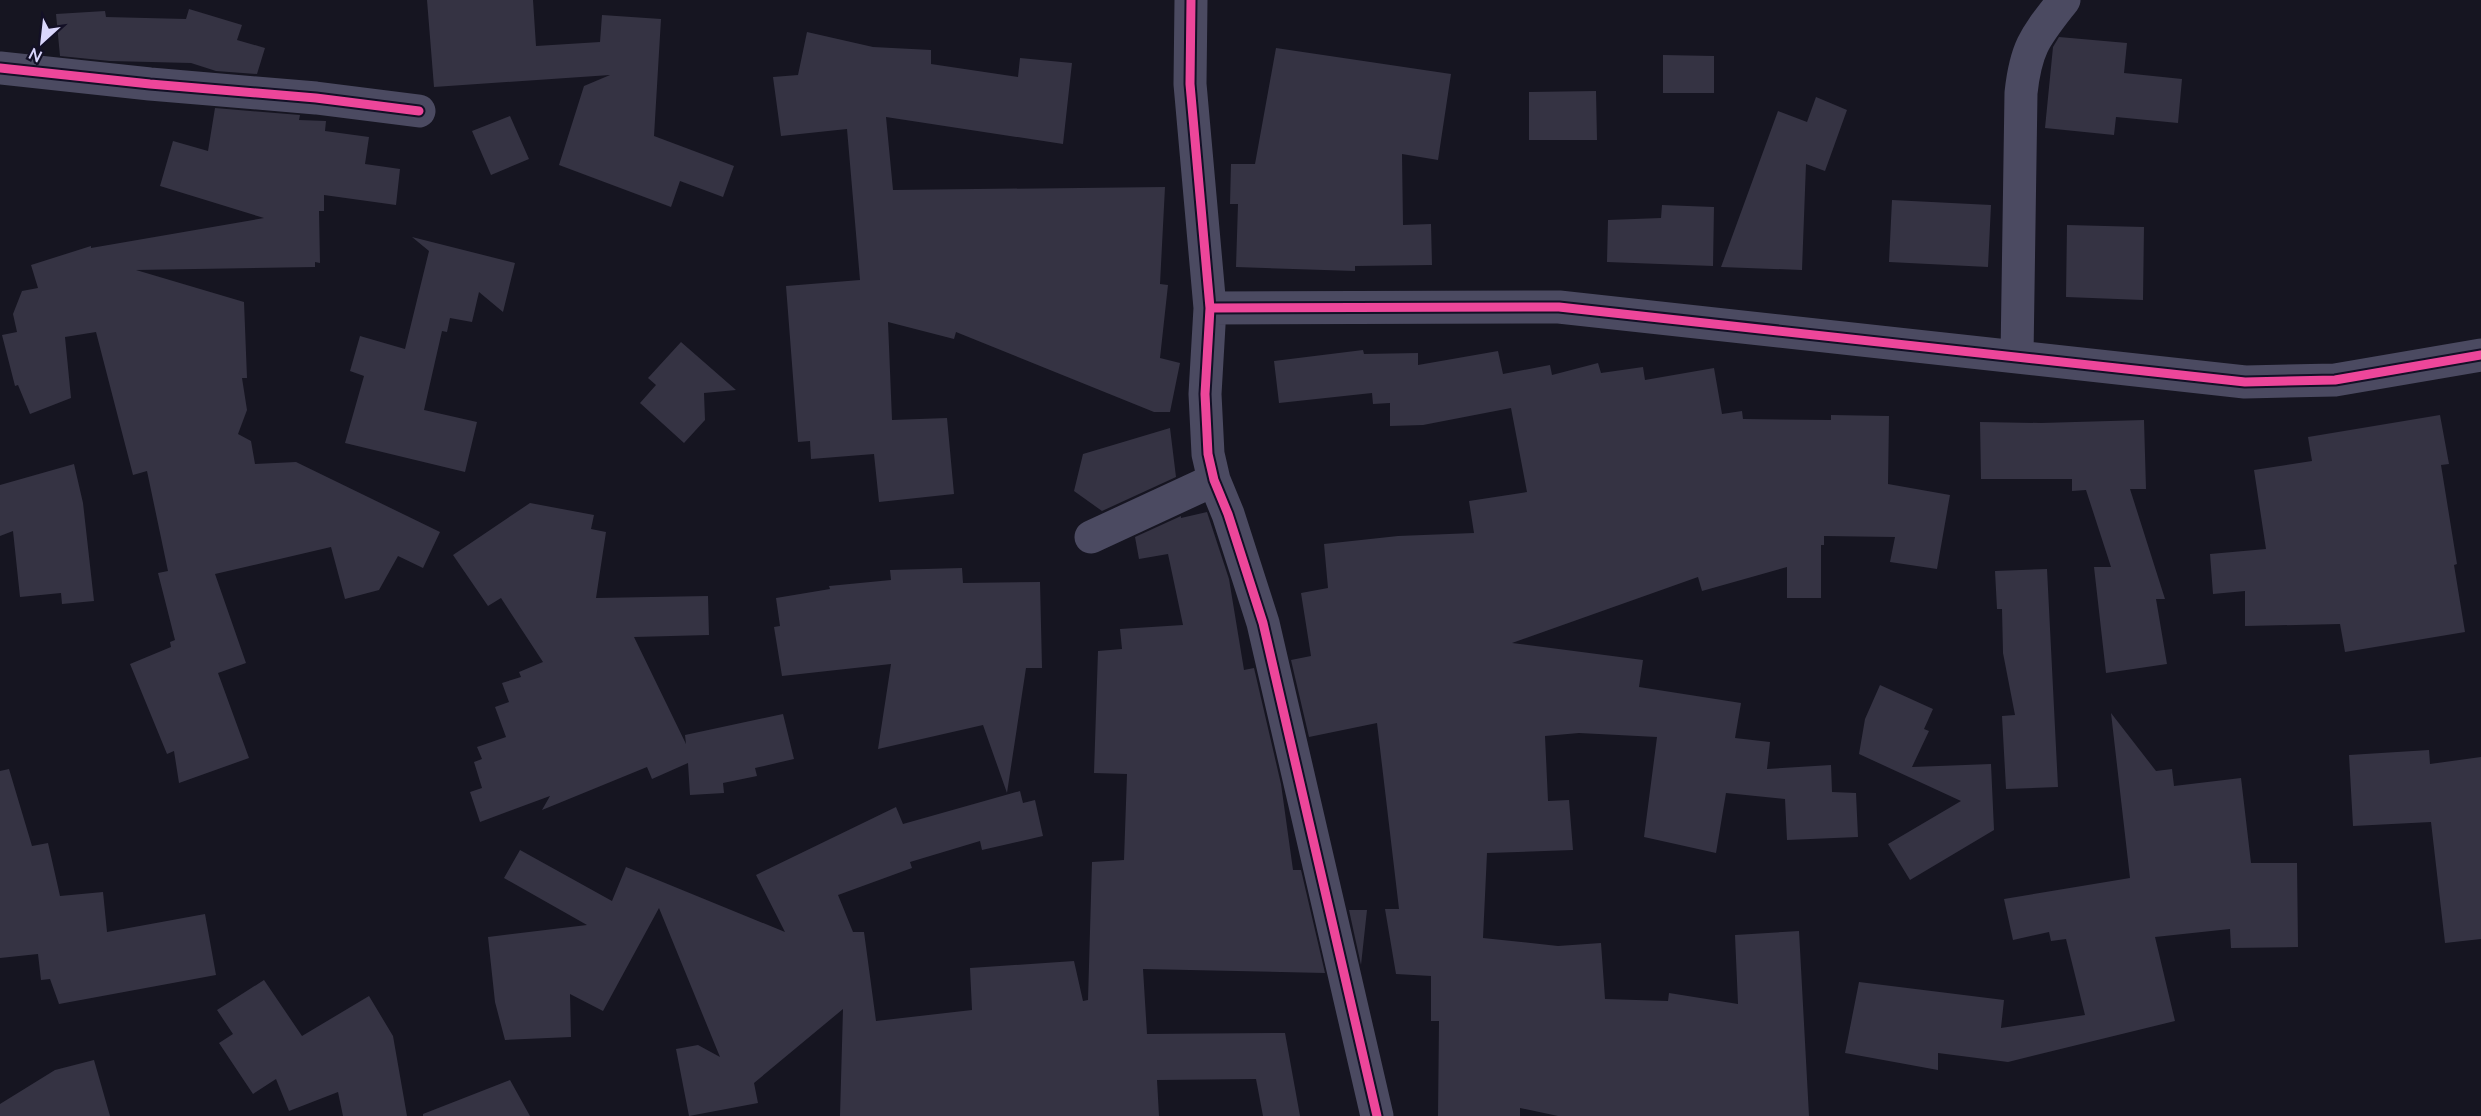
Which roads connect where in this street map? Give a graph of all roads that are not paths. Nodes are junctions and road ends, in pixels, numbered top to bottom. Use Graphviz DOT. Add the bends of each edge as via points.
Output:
graph roads {
  1 [pos="1191,0"];
  2 [pos="2064,0"];
  3 [pos="0,68"];
  4 [pos="419,111"];
  5 [pos="1210,308"];
  6 [pos="2017,356"];
  7 [pos="2481,356"];
  8 [pos="1214,480"];
  9 [pos="1091,537"];
  10 [pos="1377,1116"];
  1 -- 5 [label="street" via="1190,84"];
  2 -- 6 [label="street" via="2037,35 2024,65"];
  3 -- 4 [label="street"];
  5 -- 6 [label="street" via="1559,307"];
  5 -- 8 [label="street" via="1206,423"];
  6 -- 7 [label="street" via="2245,382 2335,380"];
  8 -- 9 [label="street"];
  8 -- 10 [label="street" via="1263,623"];
}
